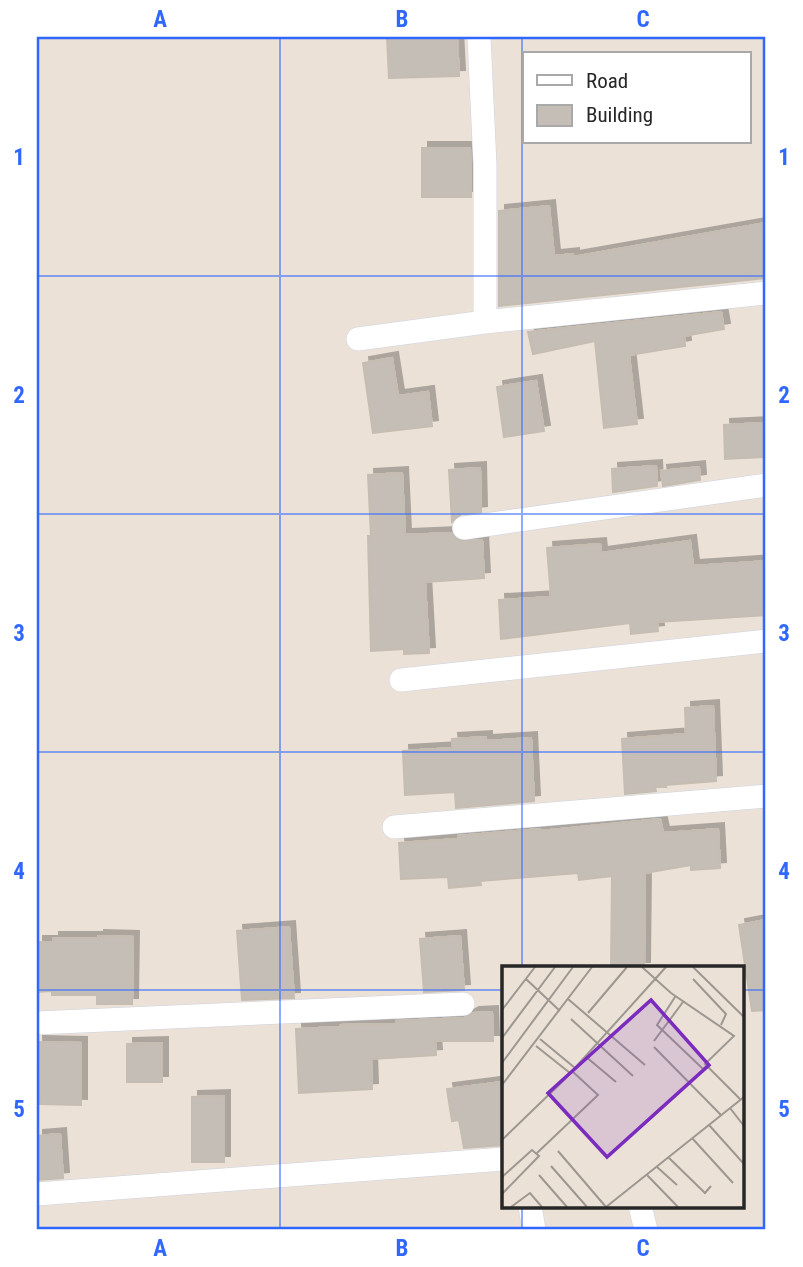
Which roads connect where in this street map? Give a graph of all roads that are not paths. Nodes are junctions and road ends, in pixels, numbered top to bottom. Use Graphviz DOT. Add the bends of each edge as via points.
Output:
graph roads {
  1 [pos="479,37"];
  2 [pos="766,293"];
  3 [pos="485,322"];
  4 [pos="358,339"];
  5 [pos="766,485"];
  6 [pos="464,527"];
  7 [pos="766,641"];
  8 [pos="401,680"];
  9 [pos="766,796"];
  10 [pos="394,827"];
  11 [pos="463,1004"];
  12 [pos="37,1023"];
  13 [pos="502,1158"];
  14 [pos="37,1194"];
  15 [pos="530,1208"];
  16 [pos="640,1208"];
  17 [pos="534,1230"];
  18 [pos="646,1230"];
  1 -- 3 [label="street"];
  2 -- 3 [label="street"];
  3 -- 4 [label="street"];
  5 -- 6 [label="street"];
  7 -- 8 [label="street"];
  9 -- 10 [label="street"];
  11 -- 12 [label="street"];
  13 -- 14 [label="street"];
  15 -- 17 [label="street"];
  16 -- 18 [label="street"];
}
